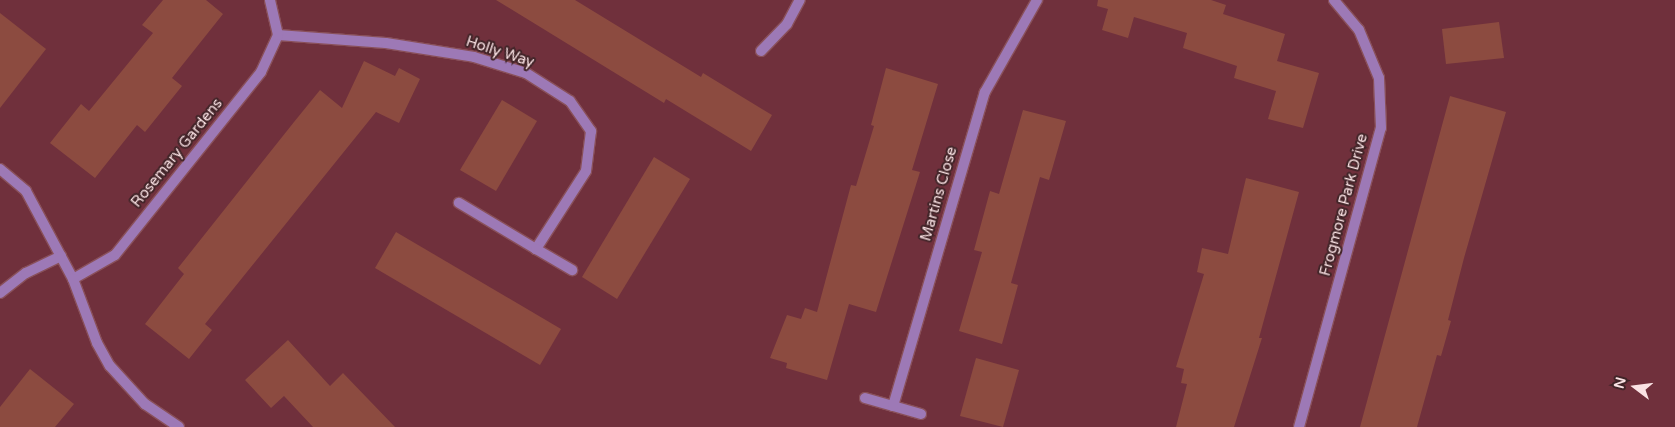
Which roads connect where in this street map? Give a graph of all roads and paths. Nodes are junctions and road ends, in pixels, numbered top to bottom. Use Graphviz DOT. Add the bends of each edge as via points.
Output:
graph roads {
  1 [pos="270,0"];
  2 [pos="800,0"];
  3 [pos="1037,0"];
  4 [pos="1334,0"];
  5 [pos="278,35"];
  6 [pos="761,50"];
  7 [pos="0,170"];
  8 [pos="459,202"];
  9 [pos="536,249"];
  10 [pos="61,256"];
  11 [pos="572,270"];
  12 [pos="73,279"];
  13 [pos="0,293"];
  14 [pos="865,398"];
  15 [pos="893,406"];
  16 [pos="921,414"];
  17 [pos="179,427"];
  18 [pos="1299,427"];
  1 -- 5 [label="street"];
  2 -- 6 [label="street" via="787,24"];
  3 -- 15 [label="street, Martins Close" via="985,92"];
  4 -- 18 [label="street, Frogmore Park Drive" via="1360,30 1379,78 1381,128"];
  5 -- 9 [label="street, Holly Way" via="386,43 474,57 526,73 570,101 591,131 586,171"];
  5 -- 12 [label="street, Rosemary Gardens" via="261,72 115,254"];
  7 -- 10 [label="street" via="26,190"];
  8 -- 9 [label="street"];
  9 -- 11 [label="street"];
  10 -- 12 [label="street"];
  10 -- 13 [label="street" via="26,273"];
  12 -- 17 [label="street" via="96,343 110,366 145,404"];
  14 -- 15 [label="street"];
  15 -- 16 [label="street"];
}
